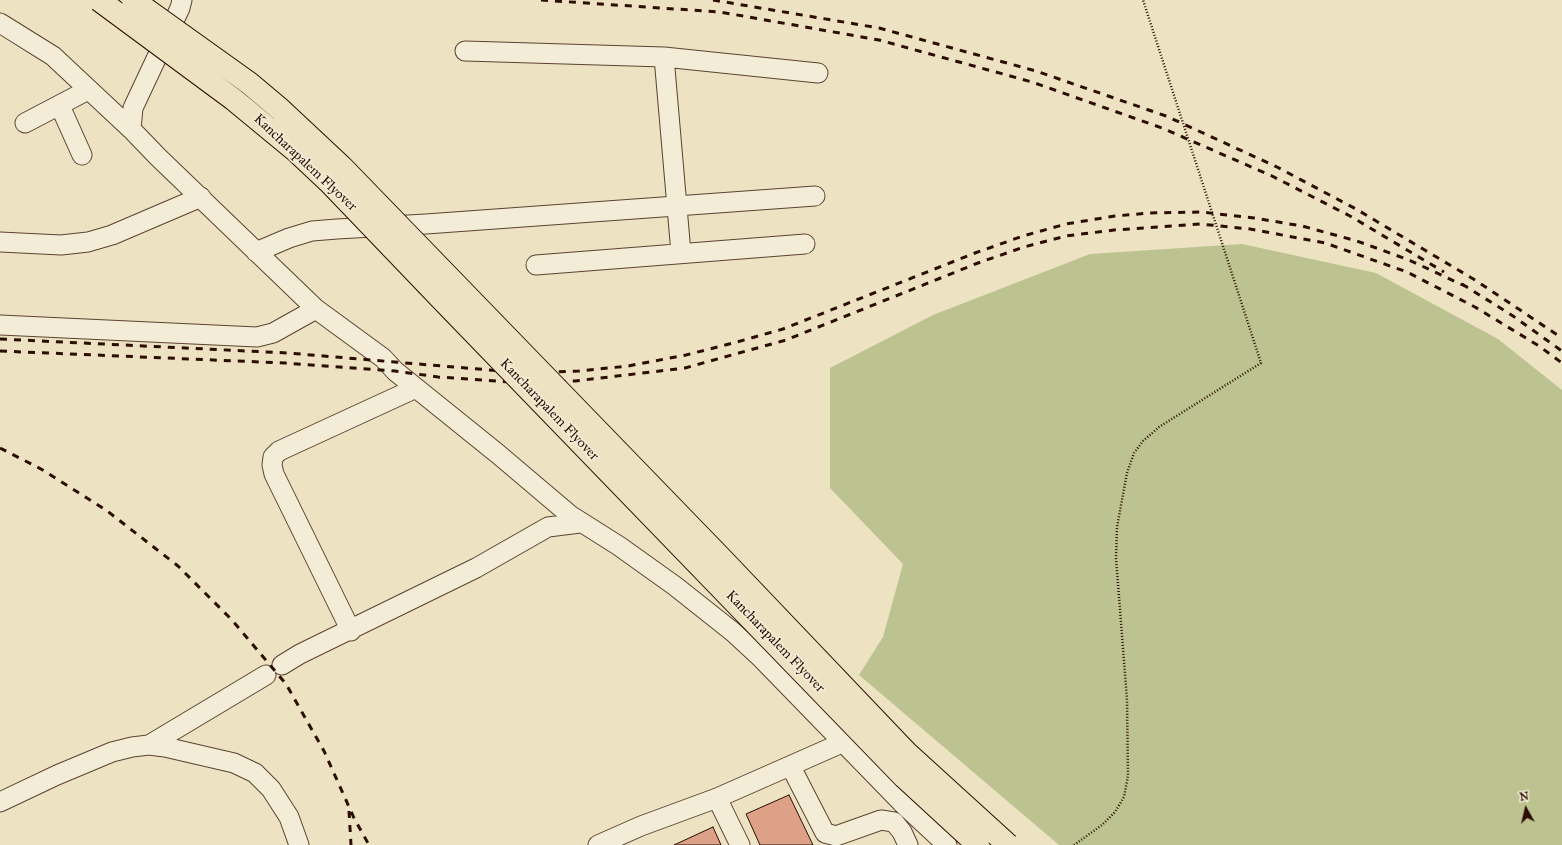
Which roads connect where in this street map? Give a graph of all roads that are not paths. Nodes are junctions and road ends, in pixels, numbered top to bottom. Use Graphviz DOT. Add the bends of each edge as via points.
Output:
graph roads {
  1 [pos="99,0"];
  2 [pos="133,0"];
  3 [pos="182,0"];
  4 [pos="0,23"];
  5 [pos="465,51"];
  6 [pos="664,58"];
  7 [pos="818,74"];
  8 [pos="88,90"];
  9 [pos="60,106"];
  10 [pos="25,123"];
  11 [pos="131,129"];
  12 [pos="82,155"];
  13 [pos="815,196"];
  14 [pos="201,197"];
  15 [pos="677,206"];
  16 [pos="0,242"];
  17 [pos="805,244"];
  18 [pos="256,252"];
  19 [pos="681,253"];
  20 [pos="536,265"];
  21 [pos="316,309"];
  22 [pos="0,325"];
  23 [pos="416,388"];
  24 [pos="554,502"];
  25 [pos="580,523"];
  26 [pos="548,527"];
  27 [pos="352,631"];
  28 [pos="282,665"];
  29 [pos="266,675"];
  30 [pos="844,742"];
  31 [pos="149,745"];
  32 [pos="791,767"];
  33 [pos="717,798"];
  34 [pos="0,802"];
  35 [pos="299,845"];
  36 [pos="598,845"];
  37 [pos="740,845"];
  38 [pos="908,845"];
  39 [pos="947,845"];
  40 [pos="978,845"];
  41 [pos="1008,845"];
  1 -- 40 [label="main road, Kancharapalem Flyover, bridge" via="233,99 330,182 904,777"];
  2 -- 41 [label="main road, Kancharapalem Flyover, bridge" via="249,84 342,167 908,754"];
  3 -- 11 [label="street" via="134,108"];
  4 -- 8 [label="street" via="43,48"];
  5 -- 6 [label="street"];
  6 -- 7 [label="street"];
  6 -- 15 [label="street"];
  8 -- 9 [label="street"];
  8 -- 11 [label="street"];
  9 -- 10 [label="street"];
  9 -- 12 [label="street"];
  11 -- 14 [label="street"];
  13 -- 15 [label="street"];
  14 -- 16 [label="street" via="112,235 88,242 61,245"];
  14 -- 18 [label="street"];
  15 -- 18 [label="street" via="312,231"];
  15 -- 19 [label="street"];
  17 -- 19 [label="street"];
  18 -- 21 [label="street"];
  19 -- 20 [label="street"];
  21 -- 22 [label="street" via="278,330 257,337"];
  21 -- 23 [label="street" via="383,358 395,372"];
  23 -- 24 [label="street"];
  23 -- 27 [label="street" via="279,451 273,457 274,474"];
  24 -- 25 [label="street"];
  24 -- 26 [label="street"];
  25 -- 26 [label="street"];
  25 -- 30 [label="street" via="619,546 733,632"];
  26 -- 27 [label="street" via="476,568"];
  27 -- 28 [label="street" via="300,654"];
  29 -- 31 [label="street"];
  30 -- 32 [label="street"];
  30 -- 39 [label="street" via="902,803"];
  31 -- 34 [label="street" via="112,752"];
  31 -- 35 [label="street" via="210,756 234,763 255,774 271,789 289,817"];
  32 -- 33 [label="street"];
  32 -- 38 [label="street" via="825,833 836,836 881,820 894,822"];
  33 -- 36 [label="street"];
  33 -- 37 [label="street"];
}
